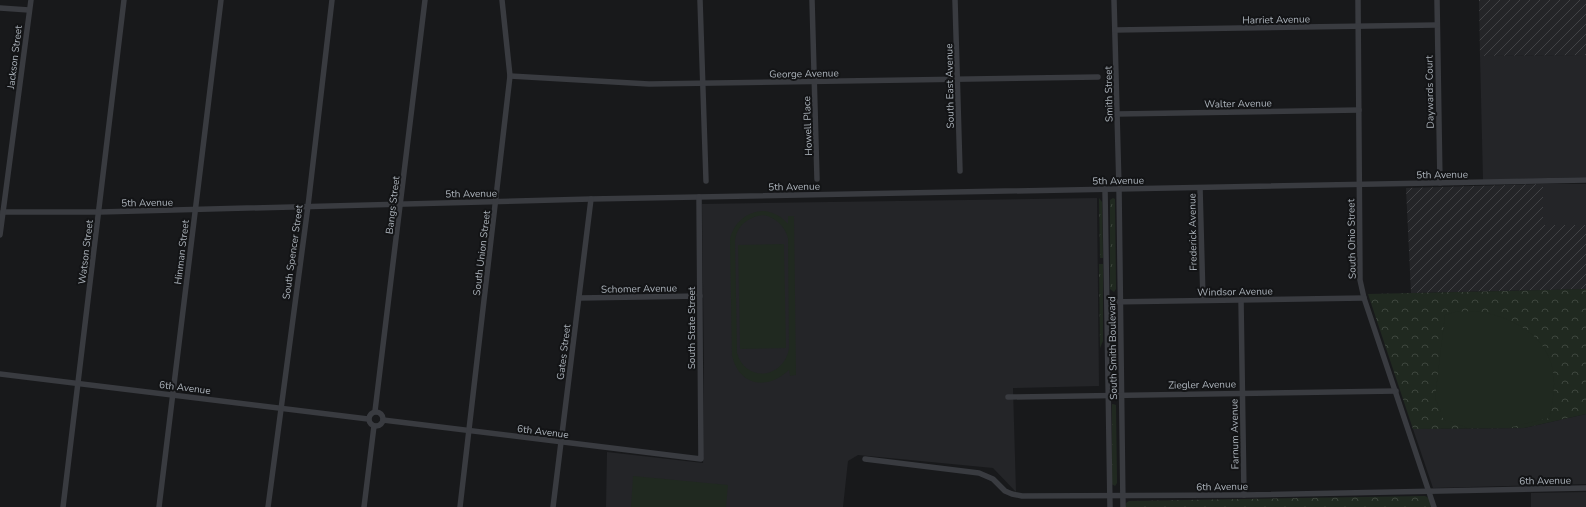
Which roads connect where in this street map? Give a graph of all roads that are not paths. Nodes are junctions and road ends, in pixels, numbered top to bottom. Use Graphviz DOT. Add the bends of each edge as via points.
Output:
graph roads {
  1 [pos="31,0"];
  2 [pos="124,0"];
  3 [pos="221,0"];
  4 [pos="332,0"];
  5 [pos="425,0"];
  6 [pos="502,0"];
  7 [pos="700,0"];
  8 [pos="812,0"];
  9 [pos="955,0"];
  10 [pos="1114,0"];
  11 [pos="1358,0"];
  12 [pos="1437,0"];
  13 [pos="0,8"];
  14 [pos="29,10"];
  15 [pos="1437,26"];
  16 [pos="1358,27"];
  17 [pos="1115,30"];
  18 [pos="510,76"];
  19 [pos="1098,76"];
  20 [pos="957,78"];
  21 [pos="815,81"];
  22 [pos="702,84"];
  23 [pos="1359,110"];
  24 [pos="1117,114"];
  25 [pos="960,171"];
  26 [pos="817,179"];
  27 [pos="1586,180"];
  28 [pos="706,181"];
  29 [pos="1440,183"];
  30 [pos="1360,184"];
  31 [pos="1119,188"];
  32 [pos="1200,188"];
  33 [pos="1105,189"];
  34 [pos="699,197"];
  35 [pos="590,199"];
  36 [pos="496,201"];
  37 [pos="401,203"];
  38 [pos="308,206"];
  39 [pos="195,210"];
  40 [pos="3,212"];
  41 [pos="100,212"];
  42 [pos="0,235"];
  43 [pos="700,296"];
  44 [pos="579,298"];
  45 [pos="1364,298"];
  46 [pos="1203,300"];
  47 [pos="1241,300"];
  48 [pos="1107,302"];
  49 [pos="1120,302"];
  50 [pos="0,374"];
  51 [pos="78,383"];
  52 [pos="1396,391"];
  53 [pos="1243,392"];
  54 [pos="1122,394"];
  55 [pos="172,395"];
  56 [pos="1109,395"];
  57 [pos="1008,397"];
  58 [pos="281,408"];
  59 [pos="375,411"];
  60 [pos="368,419"];
  61 [pos="383,420"];
  62 [pos="374,426"];
  63 [pos="470,431"];
  64 [pos="561,442"];
  65 [pos="701,459"];
  66 [pos="865,459"];
  67 [pos="1586,488"];
  68 [pos="1428,491"];
  69 [pos="1244,495"];
  70 [pos="1110,496"];
  71 [pos="1123,496"];
  72 [pos="63,507"];
  73 [pos="159,507"];
  74 [pos="268,507"];
  75 [pos="364,507"];
  76 [pos="460,507"];
  77 [pos="553,507"];
  78 [pos="1110,507"];
  79 [pos="1123,507"];
  80 [pos="1434,507"];
  1 -- 14 [label="street, Jackson Street"];
  2 -- 41 [label="street, Watson Street"];
  3 -- 39 [label="street, Hinman Street"];
  4 -- 38 [label="street, South Spencer Street"];
  5 -- 37 [label="street, Bangs Street"];
  6 -- 18 [label="street, South Union Street"];
  7 -- 22 [label="street"];
  8 -- 21 [label="street, Howell Place"];
  9 -- 20 [label="street, South East Avenue"];
  10 -- 17 [label="street, Smith Street"];
  11 -- 16 [label="street, South Ohio Street"];
  12 -- 15 [label="street, Daywards Court"];
  13 -- 14 [label="street"];
  14 -- 40 [label="street, Jackson Street"];
  15 -- 16 [label="street, Harriet Avenue"];
  15 -- 29 [label="street, Daywards Court"];
  16 -- 17 [label="street, Harriet Avenue"];
  16 -- 23 [label="street, South Ohio Street"];
  17 -- 24 [label="street, Smith Street"];
  18 -- 22 [label="street, George Avenue" via="648,84"];
  18 -- 36 [label="street, South Union Street"];
  19 -- 20 [label="street, George Avenue"];
  20 -- 21 [label="street, George Avenue"];
  20 -- 25 [label="street, South East Avenue"];
  21 -- 22 [label="street, George Avenue"];
  21 -- 26 [label="street, Howell Place"];
  22 -- 28 [label="street"];
  23 -- 24 [label="street, Walter Avenue"];
  23 -- 30 [label="street, South Ohio Street"];
  24 -- 31 [label="street, Smith Street"];
  27 -- 29 [label="street, 5th Avenue"];
  29 -- 30 [label="street, 5th Avenue"];
  30 -- 32 [label="street, 5th Avenue"];
  30 -- 45 [label="street, South Ohio Street" via="1360,280"];
  31 -- 32 [label="street, 5th Avenue"];
  31 -- 33 [label="street, 5th Avenue"];
  31 -- 49 [label="street, South Smith Boulevard"];
  32 -- 46 [label="street, Frederick Avenue"];
  33 -- 34 [label="street, 5th Avenue"];
  33 -- 48 [label="street, South Smith Boulevard"];
  34 -- 35 [label="street, 5th Avenue"];
  34 -- 43 [label="street, South State Street"];
  35 -- 36 [label="street, 5th Avenue"];
  35 -- 44 [label="street, Gates Street"];
  36 -- 37 [label="street, 5th Avenue"];
  36 -- 63 [label="street, South Union Street"];
  37 -- 38 [label="street, 5th Avenue"];
  37 -- 59 [label="street, Bangs Street"];
  38 -- 39 [label="street, 5th Avenue"];
  38 -- 58 [label="street, South Spencer Street"];
  39 -- 41 [label="street, 5th Avenue"];
  39 -- 55 [label="street, Hinman Street"];
  40 -- 41 [label="street, 5th Avenue"];
  40 -- 42 [label="street, Jackson Street"];
  41 -- 51 [label="street, Watson Street"];
  43 -- 44 [label="street, Schomer Avenue"];
  43 -- 65 [label="street, South State Street"];
  44 -- 64 [label="street, Gates Street"];
  45 -- 47 [label="street, Windsor Avenue"];
  45 -- 52 [label="street, South Ohio Street"];
  46 -- 47 [label="street, Windsor Avenue"];
  46 -- 49 [label="street, Windsor Avenue"];
  47 -- 53 [label="street, Farnum Avenue"];
  48 -- 49 [label="street, Windsor Avenue"];
  48 -- 56 [label="street, South Smith Boulevard"];
  49 -- 54 [label="street, South Smith Boulevard"];
  50 -- 51 [label="street, 6th Avenue"];
  51 -- 55 [label="street, 6th Avenue"];
  51 -- 72 [label="street, Watson Street"];
  52 -- 53 [label="street, Ziegler Avenue"];
  52 -- 68 [label="street, South Ohio Street"];
  53 -- 54 [label="street, Ziegler Avenue"];
  53 -- 69 [label="street, Farnum Avenue"];
  54 -- 56 [label="street, Ziegler Avenue"];
  54 -- 71 [label="street, South Smith Boulevard"];
  55 -- 58 [label="street, 6th Avenue"];
  55 -- 73 [label="street, Hinman Street"];
  56 -- 57 [label="street, Ziegler Avenue"];
  56 -- 70 [label="street, South Smith Boulevard"];
  58 -- 60 [label="street, 6th Avenue"];
  58 -- 74 [label="street, South Spencer Street"];
  59 -- 60 [label="street"];
  59 -- 61 [label="street"];
  60 -- 62 [label="street"];
  61 -- 62 [label="street"];
  61 -- 63 [label="street, 6th Avenue"];
  62 -- 75 [label="street"];
  63 -- 64 [label="street, 6th Avenue"];
  63 -- 76 [label="street, South Union Street"];
  64 -- 65 [label="street, 6th Avenue"];
  64 -- 77 [label="street, Gates Street"];
  66 -- 70 [label="street, 6th Avenue" via="979,473 994,479 1006,491 1022,496"];
  67 -- 68 [label="street, 6th Avenue"];
  68 -- 69 [label="street, 6th Avenue"];
  68 -- 80 [label="street, South Ohio Street"];
  69 -- 71 [label="street, 6th Avenue"];
  70 -- 71 [label="street, 6th Avenue"];
  70 -- 78 [label="street, South Smith Boulevard"];
  71 -- 79 [label="street, South Smith Boulevard"];
}
